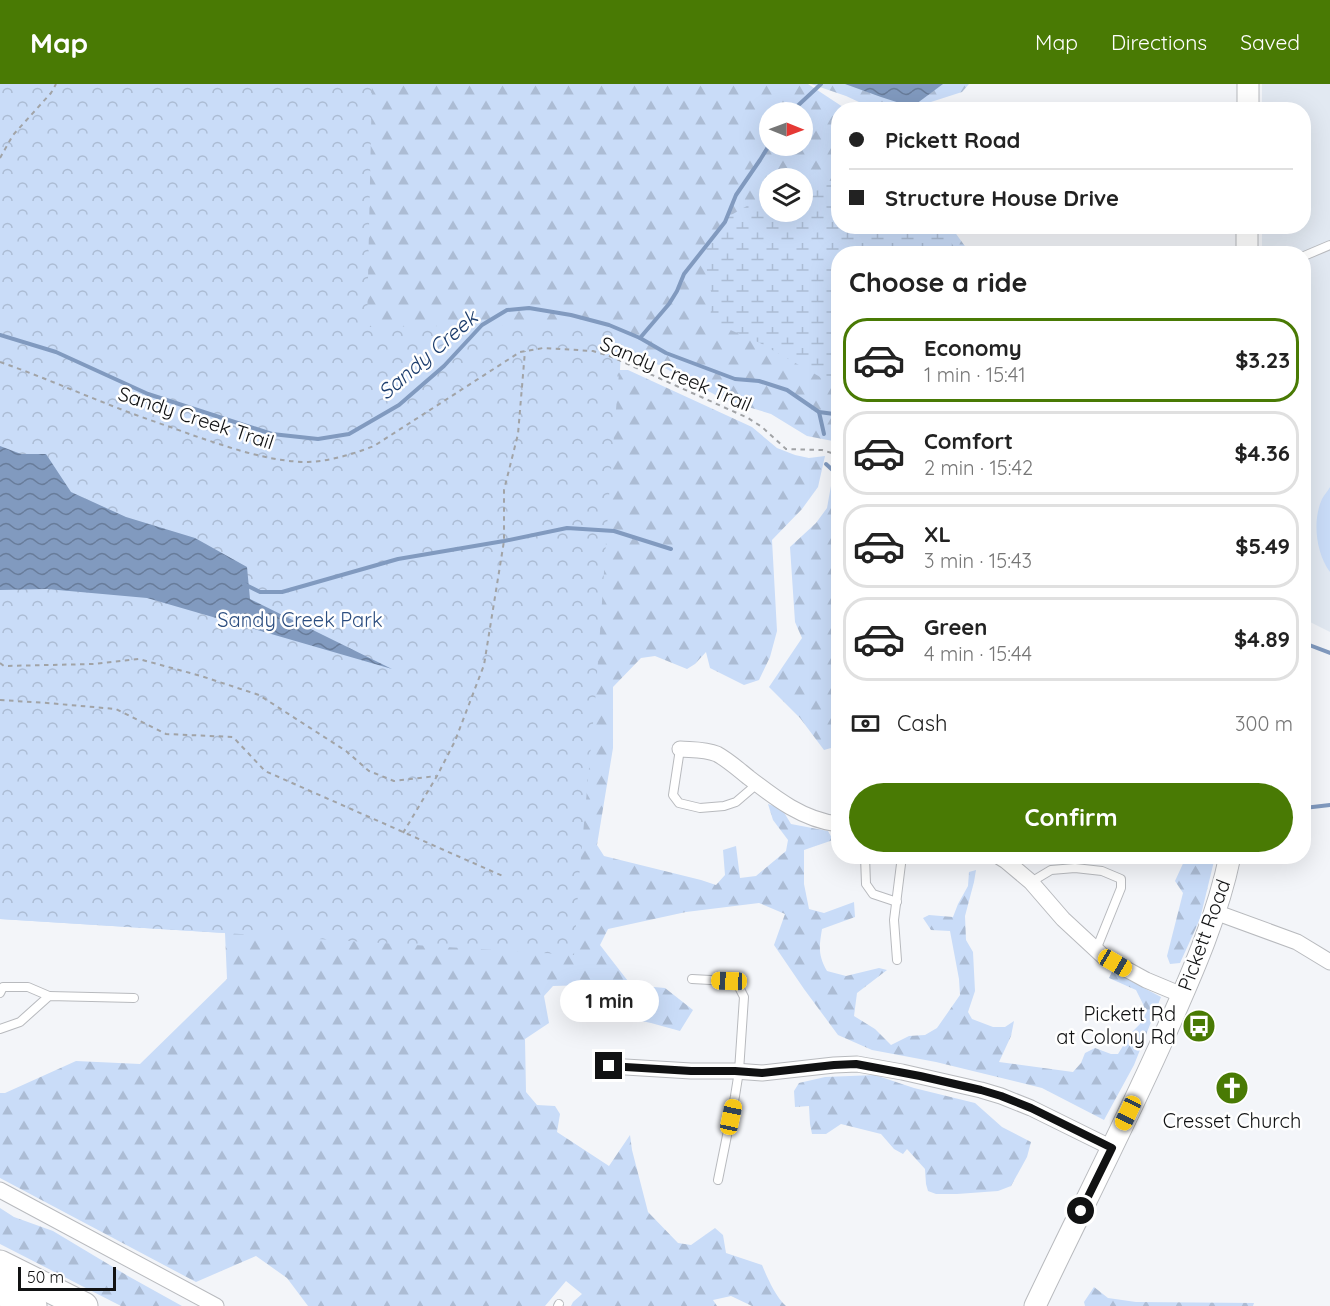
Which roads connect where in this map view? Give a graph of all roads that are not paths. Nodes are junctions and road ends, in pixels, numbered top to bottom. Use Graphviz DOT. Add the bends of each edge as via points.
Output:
graph roads {
  1 [pos="1248,84"];
  2 [pos="1248,102"];
  3 [pos="1330,245"];
  4 [pos="1311,253"];
  5 [pos="680,749"];
  6 [pos="758,784"];
  7 [pos="831,822"];
  8 [pos="865,864"];
  9 [pos="901,864"];
  10 [pos="1010,864"];
  11 [pos="1228,864"];
  12 [pos="1031,882"];
  13 [pos="897,902"];
  14 [pos="1215,912"];
  15 [pos="1096,950"];
  16 [pos="897,960"];
  17 [pos="1330,962"];
  18 [pos="692,980"];
  19 [pos="0,993"];
  20 [pos="1182,995"];
  21 [pos="49,996"];
  22 [pos="134,998"];
  23 [pos="0,1029"];
  24 [pos="609,1066"];
  25 [pos="739,1071"];
  26 [pos="1112,1148"];
  27 [pos="718,1180"];
  28 [pos="0,1190"];
  29 [pos="0,1264"];
  30 [pos="0,1291"];
  31 [pos="33,1306"];
  32 [pos="84,1306"];
  33 [pos="216,1306"];
  34 [pos="1035,1306"];
  1 -- 2 [label="street"];
  3 -- 4 [label="lane"];
  5 -- 6 [label="street" via="717,754"];
  5 -- 6 [label="lane" via="673,795 679,803 700,808 724,806 736,802"];
  6 -- 7 [label="street" via="773,797 812,818"];
  8 -- 13 [label="lane" via="866,884 873,894"];
  9 -- 13 [label="lane"];
  10 -- 12 [label="street"];
  11 -- 14 [label="street, Pickett Road"];
  12 -- 15 [label="street" via="1063,920"];
  12 -- 15 [label="lane" via="1052,870 1075,868 1102,871 1121,879"];
  13 -- 16 [label="lane"];
  14 -- 17 [label="street" via="1297,942"];
  14 -- 20 [label="street, Pickett Road"];
  15 -- 20 [label="street" via="1146,980"];
  18 -- 25 [label="lane" via="729,981 739,987 744,997"];
  19 -- 21 [label="lane" via="3,987 28,987"];
  20 -- 26 [label="street, Pickett Road"];
  21 -- 22 [label="lane"];
  21 -- 23 [label="lane" via="20,1022"];
  24 -- 25 [label="street"];
  25 -- 26 [label="street" via="762,1073 856,1064 902,1072 1001,1096"];
  25 -- 27 [label="lane"];
  26 -- 34 [label="street, Pickett Road"];
  28 -- 33 [label="street"];
  29 -- 32 [label="highway"];
  30 -- 31 [label="highway"];
}
